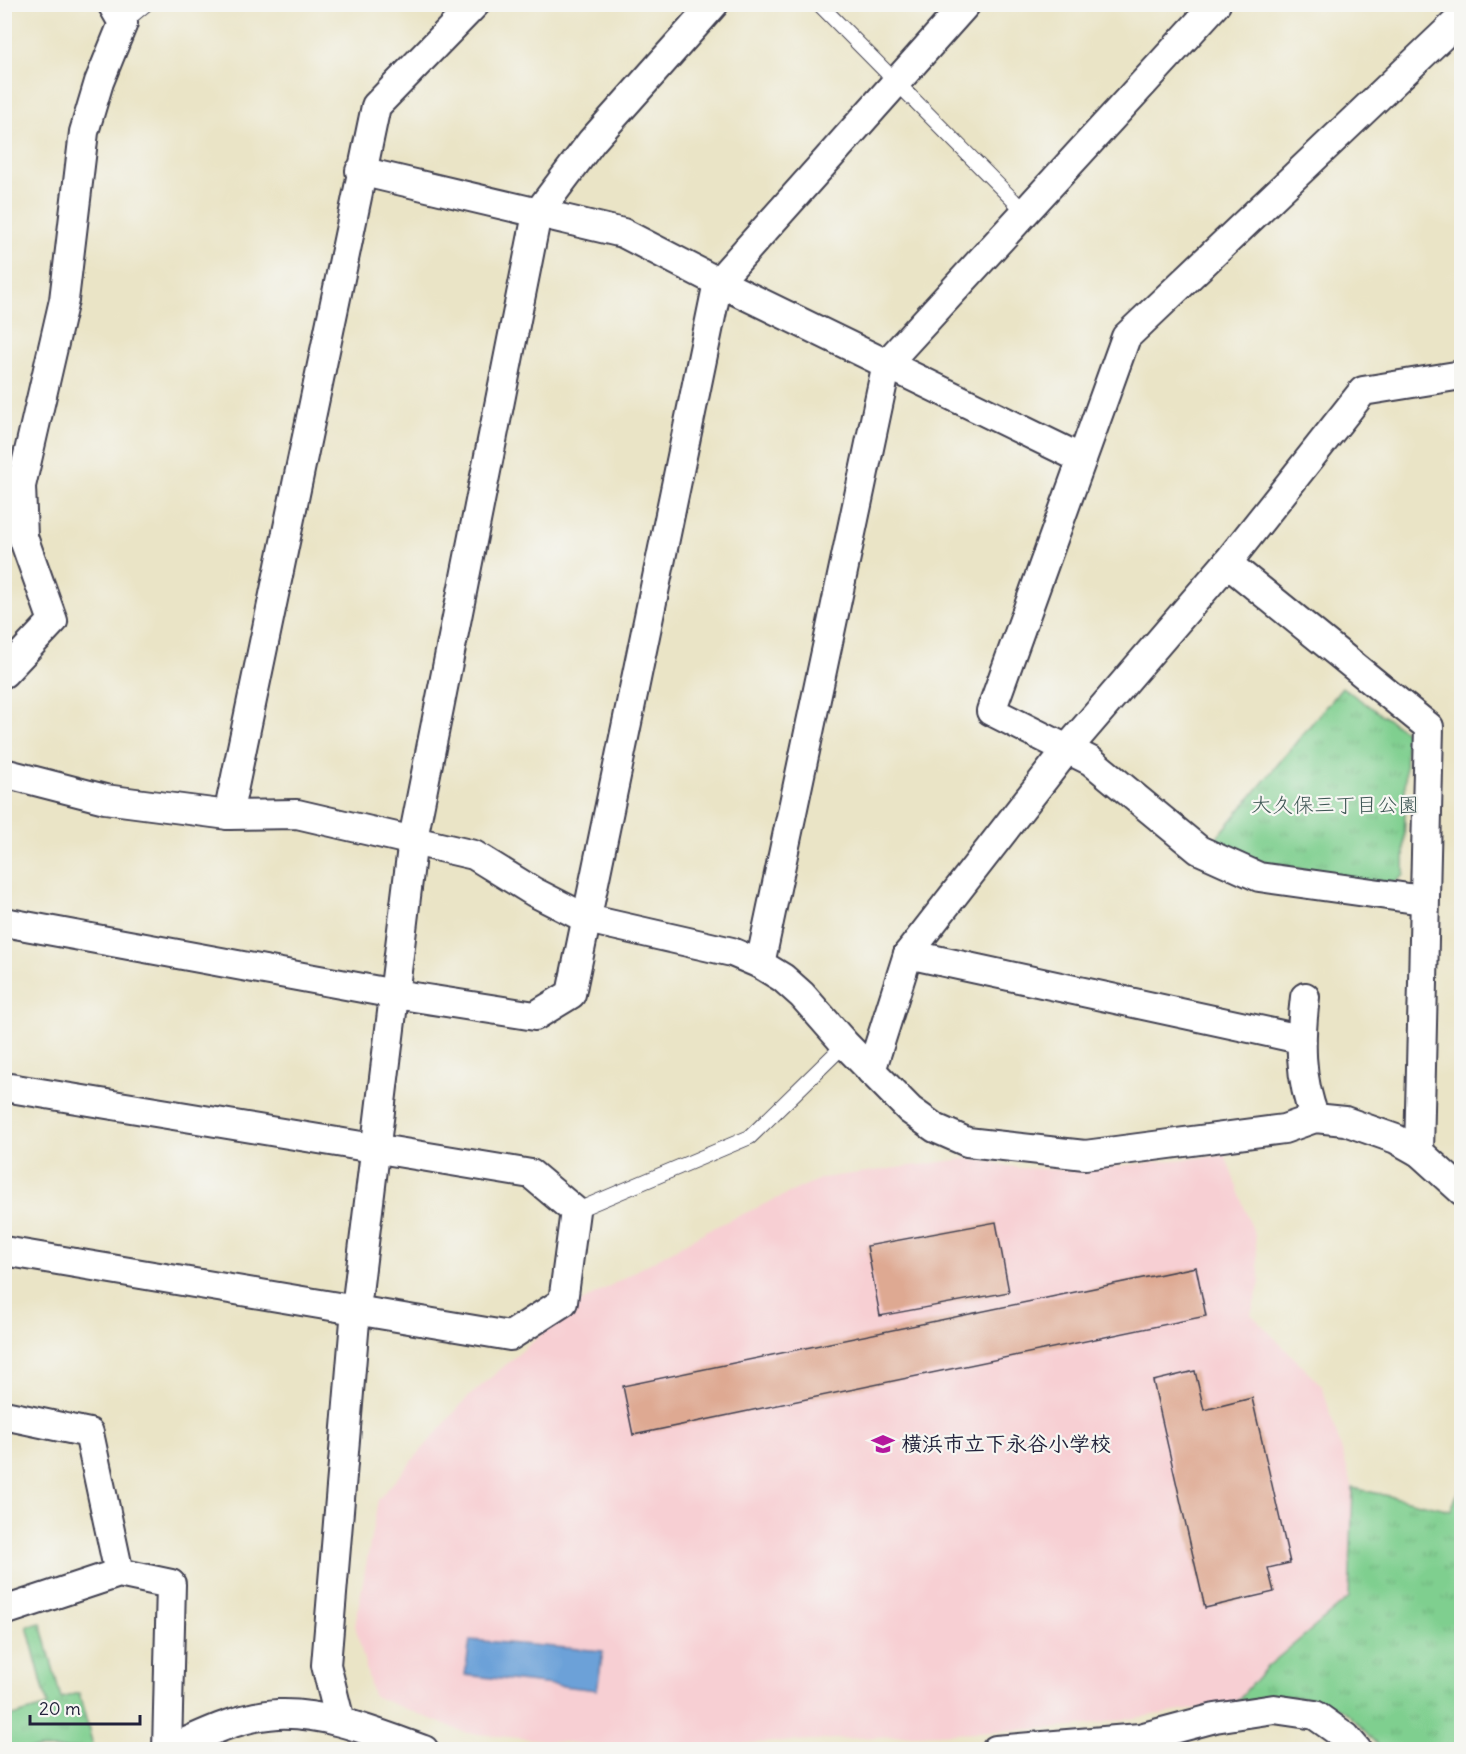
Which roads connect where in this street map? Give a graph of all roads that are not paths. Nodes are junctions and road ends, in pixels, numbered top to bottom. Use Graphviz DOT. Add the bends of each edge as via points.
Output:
graph roads {
  1 [pos="146,4"];
  2 [pos="475,4"];
  3 [pos="714,4"];
  4 [pos="819,4"];
  5 [pos="966,4"];
  6 [pos="1216,4"];
  7 [pos="117,14"];
  8 [pos="1461,17"];
  9 [pos="896,84"];
  10 [pos="360,171"];
  11 [pos="1024,211"];
  12 [pos="537,214"];
  13 [pos="718,282"];
  14 [pos="887,363"];
  15 [pos="1461,375"];
  16 [pos="1082,459"];
  17 [pos="1227,563"];
  18 [pos="4,673"];
  19 [pos="1068,748"];
  20 [pos="4,773"];
  21 [pos="228,815"];
  22 [pos="413,839"];
  23 [pos="1423,900"];
  24 [pos="587,919"];
  25 [pos="4,922"];
  26 [pos="908,954"];
  27 [pos="760,964"];
  28 [pos="395,994"];
  29 [pos="1305,997"];
  30 [pos="1300,1039"];
  31 [pos="845,1044"];
  32 [pos="871,1071"];
  33 [pos="4,1086"];
  34 [pos="1315,1118"];
  35 [pos="374,1148"];
  36 [pos="1419,1152"];
  37 [pos="1461,1191"];
  38 [pos="575,1211"];
  39 [pos="4,1251"];
  40 [pos="356,1308"];
  41 [pos="4,1414"];
  42 [pos="119,1574"];
  43 [pos="4,1611"];
  44 [pos="340,1721"];
  45 [pos="168,1749"];
  46 [pos="424,1749"];
  47 [pos="996,1749"];
  48 [pos="1357,1749"];
  1 -- 7 [label="lane"];
  2 -- 10 [label="street" via="376,106"];
  3 -- 12 [label="street" via="592,141"];
  4 -- 9 [label="lane"];
  5 -- 9 [label="street"];
  6 -- 11 [label="street"];
  7 -- 18 [label="street" via="84,132 64,300 21,486 23,537 53,621"];
  8 -- 16 [label="street" via="1126,337"];
  9 -- 11 [label="lane"];
  9 -- 13 [label="street"];
  10 -- 12 [label="street"];
  10 -- 21 [label="street"];
  11 -- 14 [label="street"];
  12 -- 13 [label="street" via="623,233"];
  12 -- 22 [label="street"];
  13 -- 14 [label="street"];
  13 -- 24 [label="street"];
  14 -- 16 [label="street"];
  14 -- 27 [label="street"];
  15 -- 17 [label="street" via="1363,391"];
  16 -- 19 [label="street" via="991,711"];
  17 -- 19 [label="street"];
  17 -- 23 [label="street" via="1429,727"];
  19 -- 23 [label="street" via="1091,761 1199,850 1259,877"];
  19 -- 26 [label="street"];
  20 -- 21 [label="street" via="105,799"];
  21 -- 22 [label="street" via="297,814"];
  22 -- 24 [label="street" via="474,855"];
  22 -- 28 [label="street"];
  23 -- 36 [label="street"];
  24 -- 27 [label="street" via="732,952"];
  24 -- 28 [label="street" via="571,994 535,1016"];
  25 -- 28 [label="street"];
  26 -- 30 [label="street"];
  26 -- 32 [label="street"];
  27 -- 31 [label="street" via="802,995"];
  28 -- 35 [label="street"];
  29 -- 30 [label="street"];
  30 -- 34 [label="street" via="1305,1095"];
  31 -- 32 [label="street"];
  31 -- 38 [label="lane" via="750,1137"];
  32 -- 34 [label="street" via="910,1110 935,1128 967,1142 1085,1155 1284,1129"];
  33 -- 35 [label="street"];
  34 -- 36 [label="street" via="1345,1121 1396,1139"];
  35 -- 38 [label="street" via="531,1174"];
  35 -- 40 [label="street"];
  36 -- 37 [label="street"];
  38 -- 40 [label="street" via="562,1302 510,1336"];
  39 -- 40 [label="street"];
  40 -- 44 [label="street" via="326,1665"];
  41 -- 42 [label="street" via="89,1433"];
  42 -- 43 [label="street"];
  42 -- 45 [label="street" via="171,1584"];
  44 -- 45 [label="street" via="277,1714 216,1728"];
  44 -- 46 [label="street"];
  47 -- 48 [label="street" via="1140,1738 1215,1718 1274,1709 1315,1715"];
}
